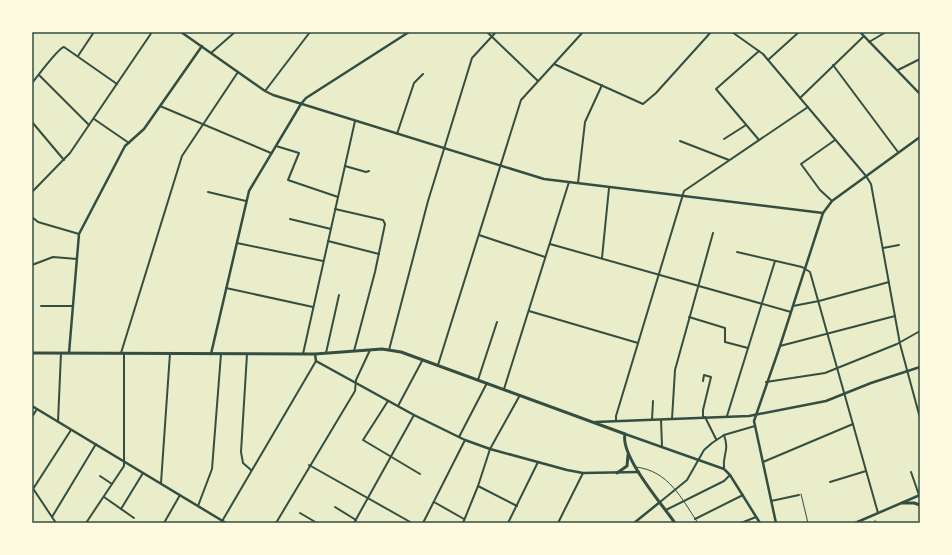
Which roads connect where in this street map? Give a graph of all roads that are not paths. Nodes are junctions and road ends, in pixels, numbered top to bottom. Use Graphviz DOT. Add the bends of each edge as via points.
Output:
graph roads {
  1 [pos="94,32"];
  2 [pos="152,32"];
  3 [pos="181,32"];
  4 [pos="235,32"];
  5 [pos="310,32"];
  6 [pos="409,32"];
  7 [pos="486,32"];
  8 [pos="496,32"];
  9 [pos="583,32"];
  10 [pos="711,32"];
  11 [pos="732,32"];
  12 [pos="798,32"];
  13 [pos="860,32"];
  14 [pos="886,32"];
  15 [pos="864,36"];
  16 [pos="492,37"];
  17 [pos="869,42"];
  18 [pos="202,46"];
  19 [pos="759,51"];
  20 [pos="211,53"];
  21 [pos="78,56"];
  22 [pos="920,59"];
  23 [pos="768,60"];
  24 [pos="554,64"];
  25 [pos="833,65"];
  26 [pos="898,70"];
  27 [pos="238,72"];
  28 [pos="423,74"];
  29 [pos="39,75"];
  30 [pos="538,81"];
  31 [pos="32,82"];
  32 [pos="117,84"];
  33 [pos="602,85"];
  34 [pos="265,91"];
  35 [pos="920,94"];
  36 [pos="800,98"];
  37 [pos="301,104"];
  38 [pos="160,106"];
  39 [pos="808,107"];
  40 [pos="94,119"];
  41 [pos="355,121"];
  42 [pos="32,122"];
  43 [pos="203,124"];
  44 [pos="89,125"];
  45 [pos="746,125"];
  46 [pos="397,134"];
  47 [pos="920,137"];
  48 [pos="724,139"];
  49 [pos="760,140"];
  50 [pos="835,140"];
  51 [pos="680,141"];
  52 [pos="129,143"];
  53 [pos="276,146"];
  54 [pos="443,148"];
  55 [pos="898,152"];
  56 [pos="271,153"];
  57 [pos="64,160"];
  58 [pos="729,160"];
  59 [pos="345,166"];
  60 [pos="501,166"];
  61 [pos="369,171"];
  62 [pos="866,176"];
  63 [pos="569,182"];
  64 [pos="578,184"];
  65 [pos="610,188"];
  66 [pos="32,192"];
  67 [pos="208,192"];
  68 [pos="681,196"];
  69 [pos="338,197"];
  70 [pos="246,201"];
  71 [pos="832,201"];
  72 [pos="335,208"];
  73 [pos="823,213"];
  74 [pos="32,217"];
  75 [pos="290,219"];
  76 [pos="331,229"];
  77 [pos="713,233"];
  78 [pos="79,234"];
  79 [pos="479,235"];
  80 [pos="328,241"];
  81 [pos="236,243"];
  82 [pos="550,244"];
  83 [pos="899,245"];
  84 [pos="883,248"];
  85 [pos="738,252"];
  86 [pos="379,254"];
  87 [pos="545,257"];
  88 [pos="602,258"];
  89 [pos="77,259"];
  90 [pos="324,261"];
  91 [pos="776,261"];
  92 [pos="32,265"];
  93 [pos="806,268"];
  94 [pos="658,274"];
  95 [pos="889,282"];
  96 [pos="698,285"];
  97 [pos="226,288"];
  98 [pos="339,295"];
  99 [pos="820,301"];
  100 [pos="762,303"];
  101 [pos="42,306"];
  102 [pos="72,306"];
  103 [pos="793,306"];
  104 [pos="313,307"];
  105 [pos="529,311"];
  106 [pos="791,312"];
  107 [pos="895,316"];
  108 [pos="689,317"];
  109 [pos="497,322"];
  110 [pos="920,331"];
  111 [pos="829,334"];
  112 [pos="899,342"];
  113 [pos="638,343"];
  114 [pos="780,346"];
  115 [pos="748,348"];
  116 [pos="370,350"];
  117 [pos="389,350"];
  118 [pos="354,352"];
  119 [pos="32,353"];
  120 [pos="61,353"];
  121 [pos="69,353"];
  122 [pos="122,353"];
  123 [pos="170,353"];
  124 [pos="211,354"];
  125 [pos="221,354"];
  126 [pos="248,354"];
  127 [pos="303,354"];
  128 [pos="315,354"];
  129 [pos="325,354"];
  130 [pos="423,360"];
  131 [pos="316,361"];
  132 [pos="438,365"];
  133 [pos="920,367"];
  134 [pos="838,368"];
  135 [pos="906,371"];
  136 [pos="478,380"];
  137 [pos="703,381"];
  138 [pos="766,382"];
  139 [pos="356,384"];
  140 [pos="487,384"];
  141 [pos="504,390"];
  142 [pos="845,394"];
  143 [pos="520,396"];
  144 [pos="388,401"];
  145 [pos="653,401"];
  146 [pos="32,406"];
  147 [pos="398,406"];
  148 [pos="37,409"];
  149 [pos="414,414"];
  150 [pos="756,414"];
  151 [pos="728,416"];
  152 [pos="32,417"];
  153 [pos="704,417"];
  154 [pos="920,418"];
  155 [pos="661,419"];
  156 [pos="672,419"];
  157 [pos="652,420"];
  158 [pos="58,422"];
  159 [pos="594,422"];
  160 [pos="616,422"];
  161 [pos="854,424"];
  162 [pos="755,426"];
  163 [pos="71,430"];
  164 [pos="625,434"];
  165 [pos="724,435"];
  166 [pos="459,437"];
  167 [pos="716,439"];
  168 [pos="465,440"];
  169 [pos="96,444"];
  170 [pos="662,446"];
  171 [pos="490,449"];
  172 [pos="627,453"];
  173 [pos="390,457"];
  174 [pos="698,460"];
  175 [pos="124,461"];
  176 [pos="538,462"];
  177 [pos="762,463"];
  178 [pos="309,465"];
  179 [pos="636,467"];
  180 [pos="724,469"];
  181 [pos="251,470"];
  182 [pos="639,472"];
  183 [pos="866,472"];
  184 [pos="911,472"];
  185 [pos="144,473"];
  186 [pos="583,473"];
  187 [pos="617,473"];
  188 [pos="420,474"];
  189 [pos="730,475"];
  190 [pos="100,476"];
  191 [pos="830,482"];
  192 [pos="161,483"];
  193 [pos="112,484"];
  194 [pos="478,486"];
  195 [pos="33,488"];
  196 [pos="675,489"];
  197 [pos="180,495"];
  198 [pos="742,495"];
  199 [pos="800,495"];
  200 [pos="920,495"];
  201 [pos="104,497"];
  202 [pos="368,499"];
  203 [pos="683,501"];
  204 [pos="771,501"];
  205 [pos="434,502"];
  206 [pos="660,502"];
  207 [pos="902,503"];
  208 [pos="920,504"];
  209 [pos="198,506"];
  210 [pos="517,506"];
  211 [pos="335,508"];
  212 [pos="121,509"];
  213 [pos="666,510"];
  214 [pos="300,513"];
  215 [pos="878,513"];
  216 [pos="52,517"];
  217 [pos="756,517"];
  218 [pos="134,518"];
  219 [pos="464,519"];
  220 [pos="695,519"];
  221 [pos="356,520"];
  222 [pos="221,522"];
  223 [pos="56,523"];
  224 [pos="86,523"];
  225 [pos="164,523"];
  226 [pos="226,523"];
  227 [pos="276,523"];
  228 [pos="317,523"];
  229 [pos="354,523"];
  230 [pos="412,523"];
  231 [pos="423,523"];
  232 [pos="463,523"];
  233 [pos="508,523"];
  234 [pos="558,523"];
  235 [pos="634,523"];
  236 [pos="676,523"];
  237 [pos="698,523"];
  238 [pos="741,523"];
  239 [pos="760,523"];
  240 [pos="776,523"];
  241 [pos="808,523"];
  242 [pos="855,523"];
  1 -- 21 [label="street"];
  2 -- 32 [label="street"];
  3 -- 18 [label="street"];
  4 -- 20 [label="street"];
  5 -- 34 [label="street"];
  6 -- 37 [label="street" via="306,98"];
  7 -- 16 [label="street"];
  8 -- 16 [label="street"];
  9 -- 24 [label="street"];
  10 -- 33 [label="street" via="646,103"];
  11 -- 19 [label="street"];
  12 -- 23 [label="street"];
  13 -- 15 [label="street"];
  14 -- 17 [label="street"];
  15 -- 17 [label="street"];
  15 -- 25 [label="street"];
  16 -- 30 [label="street"];
  16 -- 54 [label="street" via="472,58"];
  17 -- 26 [label="street"];
  18 -- 20 [label="street"];
  18 -- 38 [label="street"];
  19 -- 23 [label="street"];
  19 -- 45 [label="street" via="716,89"];
  20 -- 27 [label="street"];
  21 -- 29 [label="street" via="62,47"];
  21 -- 32 [label="street"];
  22 -- 26 [label="street"];
  23 -- 36 [label="street"];
  24 -- 30 [label="street"];
  24 -- 33 [label="street"];
  25 -- 36 [label="street"];
  25 -- 55 [label="street"];
  26 -- 35 [label="street"];
  27 -- 34 [label="street"];
  27 -- 43 [label="street"];
  28 -- 46 [label="street" via="414,83"];
  29 -- 31 [label="street"];
  29 -- 44 [label="street"];
  30 -- 60 [label="street" via="521,100"];
  32 -- 40 [label="street"];
  33 -- 64 [label="street" via="585,122"];
  34 -- 37 [label="street"];
  36 -- 39 [label="street"];
  37 -- 41 [label="street"];
  37 -- 53 [label="street"];
  38 -- 43 [label="street"];
  38 -- 52 [label="street" via="144,129"];
  39 -- 49 [label="street"];
  39 -- 50 [label="street"];
  40 -- 44 [label="street"];
  40 -- 52 [label="street"];
  41 -- 46 [label="street"];
  41 -- 59 [label="street"];
  42 -- 57 [label="street"];
  43 -- 56 [label="street"];
  43 -- 122 [label="street" via="182,156"];
  44 -- 57 [label="street"];
  45 -- 48 [label="street"];
  45 -- 49 [label="street"];
  46 -- 54 [label="street"];
  47 -- 55 [label="street"];
  49 -- 58 [label="street"];
  50 -- 62 [label="street"];
  50 -- 71 [label="street" via="801,164 820,190"];
  51 -- 58 [label="street"];
  52 -- 78 [label="street" via="125,146"];
  53 -- 56 [label="street"];
  53 -- 69 [label="street" via="299,153 288,180"];
  54 -- 60 [label="street"];
  54 -- 117 [label="street"];
  55 -- 62 [label="street"];
  56 -- 70 [label="street"];
  57 -- 66 [label="street"];
  58 -- 68 [label="street" via="688,187"];
  59 -- 61 [label="street"];
  59 -- 69 [label="street"];
  60 -- 63 [label="street" via="544,179"];
  60 -- 79 [label="street"];
  62 -- 71 [label="street"];
  62 -- 84 [label="street" via="871,184"];
  63 -- 64 [label="street"];
  63 -- 82 [label="street"];
  64 -- 65 [label="street"];
  65 -- 68 [label="street"];
  65 -- 88 [label="street"];
  67 -- 70 [label="street"];
  68 -- 73 [label="street"];
  68 -- 94 [label="street"];
  69 -- 72 [label="street"];
  70 -- 81 [label="street"];
  71 -- 73 [label="street"];
  72 -- 76 [label="street"];
  72 -- 86 [label="street" via="385,222"];
  73 -- 93 [label="street"];
  74 -- 78 [label="street" via="38,222"];
  75 -- 76 [label="street"];
  76 -- 80 [label="street"];
  77 -- 96 [label="street"];
  78 -- 89 [label="street"];
  79 -- 87 [label="street"];
  79 -- 132 [label="street"];
  80 -- 86 [label="street"];
  80 -- 90 [label="street"];
  81 -- 90 [label="street"];
  81 -- 97 [label="street"];
  82 -- 87 [label="street"];
  82 -- 88 [label="street"];
  83 -- 84 [label="street"];
  84 -- 95 [label="street"];
  85 -- 91 [label="street"];
  86 -- 118 [label="street"];
  87 -- 105 [label="street"];
  88 -- 94 [label="street"];
  89 -- 92 [label="street" via="53,257"];
  89 -- 102 [label="street"];
  90 -- 104 [label="street"];
  91 -- 93 [label="street"];
  91 -- 100 [label="street"];
  93 -- 99 [label="street" via="813,277"];
  93 -- 103 [label="street"];
  94 -- 96 [label="street"];
  94 -- 113 [label="street"];
  95 -- 99 [label="street"];
  95 -- 107 [label="street"];
  96 -- 100 [label="street"];
  96 -- 108 [label="street"];
  97 -- 104 [label="street"];
  97 -- 124 [label="street"];
  98 -- 129 [label="street"];
  99 -- 103 [label="street"];
  99 -- 111 [label="street"];
  100 -- 106 [label="street"];
  100 -- 115 [label="street"];
  101 -- 102 [label="street"];
  102 -- 121 [label="street"];
  103 -- 106 [label="street"];
  104 -- 127 [label="street"];
  105 -- 113 [label="street"];
  105 -- 141 [label="street"];
  106 -- 114 [label="street"];
  107 -- 111 [label="street"];
  107 -- 112 [label="street"];
  108 -- 115 [label="street" via="725,328 725,342"];
  108 -- 156 [label="street" via="675,370"];
  109 -- 136 [label="street"];
  110 -- 112 [label="street"];
  111 -- 114 [label="street"];
  111 -- 134 [label="street"];
  112 -- 134 [label="street"];
  112 -- 135 [label="street"];
  113 -- 160 [label="street"];
  114 -- 138 [label="street"];
  115 -- 151 [label="street"];
  116 -- 117 [label="main road"];
  116 -- 118 [label="main road"];
  116 -- 139 [label="street"];
  117 -- 130 [label="main road"];
  118 -- 129 [label="main road"];
  119 -- 120 [label="main road"];
  120 -- 121 [label="main road"];
  120 -- 158 [label="street"];
  121 -- 122 [label="main road"];
  122 -- 123 [label="main road"];
  122 -- 175 [label="street"];
  123 -- 124 [label="main road"];
  123 -- 192 [label="street"];
  124 -- 125 [label="main road"];
  125 -- 126 [label="main road"];
  125 -- 209 [label="street" via="212,469"];
  126 -- 127 [label="main road"];
  126 -- 181 [label="street" via="241,452 243,463"];
  127 -- 128 [label="main road"];
  128 -- 129 [label="main road"];
  128 -- 131 [label="street"];
  130 -- 132 [label="main road"];
  130 -- 147 [label="street"];
  131 -- 139 [label="street"];
  131 -- 181 [label="street"];
  132 -- 136 [label="main road"];
  133 -- 135 [label="street"];
  134 -- 138 [label="street" via="825,373 773,383"];
  134 -- 142 [label="street"];
  135 -- 142 [label="street"];
  135 -- 154 [label="street"];
  136 -- 140 [label="main road"];
  137 -- 153 [label="street" via="704,375 711,377 703,410"];
  138 -- 150 [label="street"];
  139 -- 144 [label="street"];
  139 -- 178 [label="street" via="355,391"];
  140 -- 141 [label="main road"];
  140 -- 166 [label="street"];
  141 -- 143 [label="main road"];
  142 -- 150 [label="street" via="826,401"];
  142 -- 161 [label="street"];
  143 -- 159 [label="main road"];
  143 -- 171 [label="street"];
  144 -- 147 [label="street"];
  144 -- 173 [label="street" via="363,440"];
  145 -- 157 [label="street"];
  146 -- 148 [label="street"];
  147 -- 149 [label="street"];
  148 -- 152 [label="street"];
  148 -- 158 [label="street"];
  149 -- 166 [label="street"];
  149 -- 173 [label="street"];
  150 -- 151 [label="street"];
  150 -- 162 [label="street"];
  151 -- 153 [label="street"];
  153 -- 156 [label="street"];
  153 -- 167 [label="street"];
  155 -- 156 [label="street"];
  155 -- 157 [label="street"];
  155 -- 170 [label="street"];
  157 -- 160 [label="street"];
  158 -- 163 [label="street"];
  159 -- 160 [label="street"];
  159 -- 164 [label="main road"];
  161 -- 177 [label="street"];
  161 -- 183 [label="street"];
  162 -- 165 [label="street"];
  162 -- 177 [label="street"];
  163 -- 169 [label="street"];
  163 -- 195 [label="street"];
  164 -- 170 [label="street"];
  164 -- 172 [label="main road" via="624,444"];
  165 -- 167 [label="street"];
  165 -- 180 [label="street" via="728,451"];
  166 -- 168 [label="street"];
  167 -- 174 [label="street"];
  168 -- 171 [label="street"];
  168 -- 205 [label="street"];
  169 -- 175 [label="street"];
  169 -- 216 [label="street"];
  170 -- 174 [label="street"];
  171 -- 176 [label="street"];
  171 -- 194 [label="street"];
  172 -- 179 [label="main road"];
  172 -- 187 [label="main road" via="627,466"];
  173 -- 188 [label="street"];
  173 -- 202 [label="street"];
  174 -- 180 [label="street"];
  174 -- 196 [label="street" via="691,474"];
  175 -- 185 [label="street"];
  175 -- 193 [label="street" via="124,466"];
  176 -- 186 [label="street"];
  176 -- 210 [label="street"];
  177 -- 204 [label="street"];
  178 -- 202 [label="street"];
  178 -- 227 [label="street"];
  179 -- 182 [label="main road"];
  179 -- 196 [label="lane" via="662,476"];
  180 -- 189 [label="street"];
  181 -- 222 [label="street"];
  182 -- 187 [label="street"];
  182 -- 206 [label="main road"];
  183 -- 191 [label="street"];
  183 -- 215 [label="street"];
  184 -- 200 [label="street"];
  185 -- 192 [label="street"];
  185 -- 212 [label="street"];
  186 -- 187 [label="street"];
  186 -- 234 [label="street"];
  189 -- 198 [label="street"];
  189 -- 203 [label="street"];
  190 -- 193 [label="street"];
  192 -- 197 [label="street"];
  193 -- 201 [label="street"];
  194 -- 210 [label="street"];
  194 -- 219 [label="street"];
  195 -- 216 [label="street"];
  196 -- 203 [label="lane"];
  196 -- 206 [label="street"];
  197 -- 209 [label="street"];
  197 -- 225 [label="street"];
  198 -- 217 [label="street"];
  198 -- 220 [label="street"];
  199 -- 204 [label="street"];
  199 -- 241 [label="lane"];
  200 -- 207 [label="street"];
  201 -- 212 [label="street"];
  201 -- 224 [label="street"];
  202 -- 221 [label="street"];
  202 -- 230 [label="street"];
  203 -- 213 [label="street"];
  203 -- 220 [label="lane"];
  204 -- 240 [label="street"];
  205 -- 219 [label="street"];
  205 -- 231 [label="street"];
  206 -- 213 [label="main road"];
  206 -- 235 [label="street"];
  207 -- 208 [label="main road"];
  207 -- 215 [label="street"];
  209 -- 222 [label="street"];
  210 -- 233 [label="street"];
  211 -- 221 [label="street"];
  212 -- 218 [label="street"];
  213 -- 236 [label="main road"];
  214 -- 228 [label="street"];
  215 -- 242 [label="street"];
  216 -- 223 [label="street"];
  217 -- 238 [label="street"];
  217 -- 239 [label="street"];
  219 -- 232 [label="street"];
  220 -- 237 [label="lane"];
  221 -- 229 [label="street"];
  222 -- 226 [label="street"];
}
